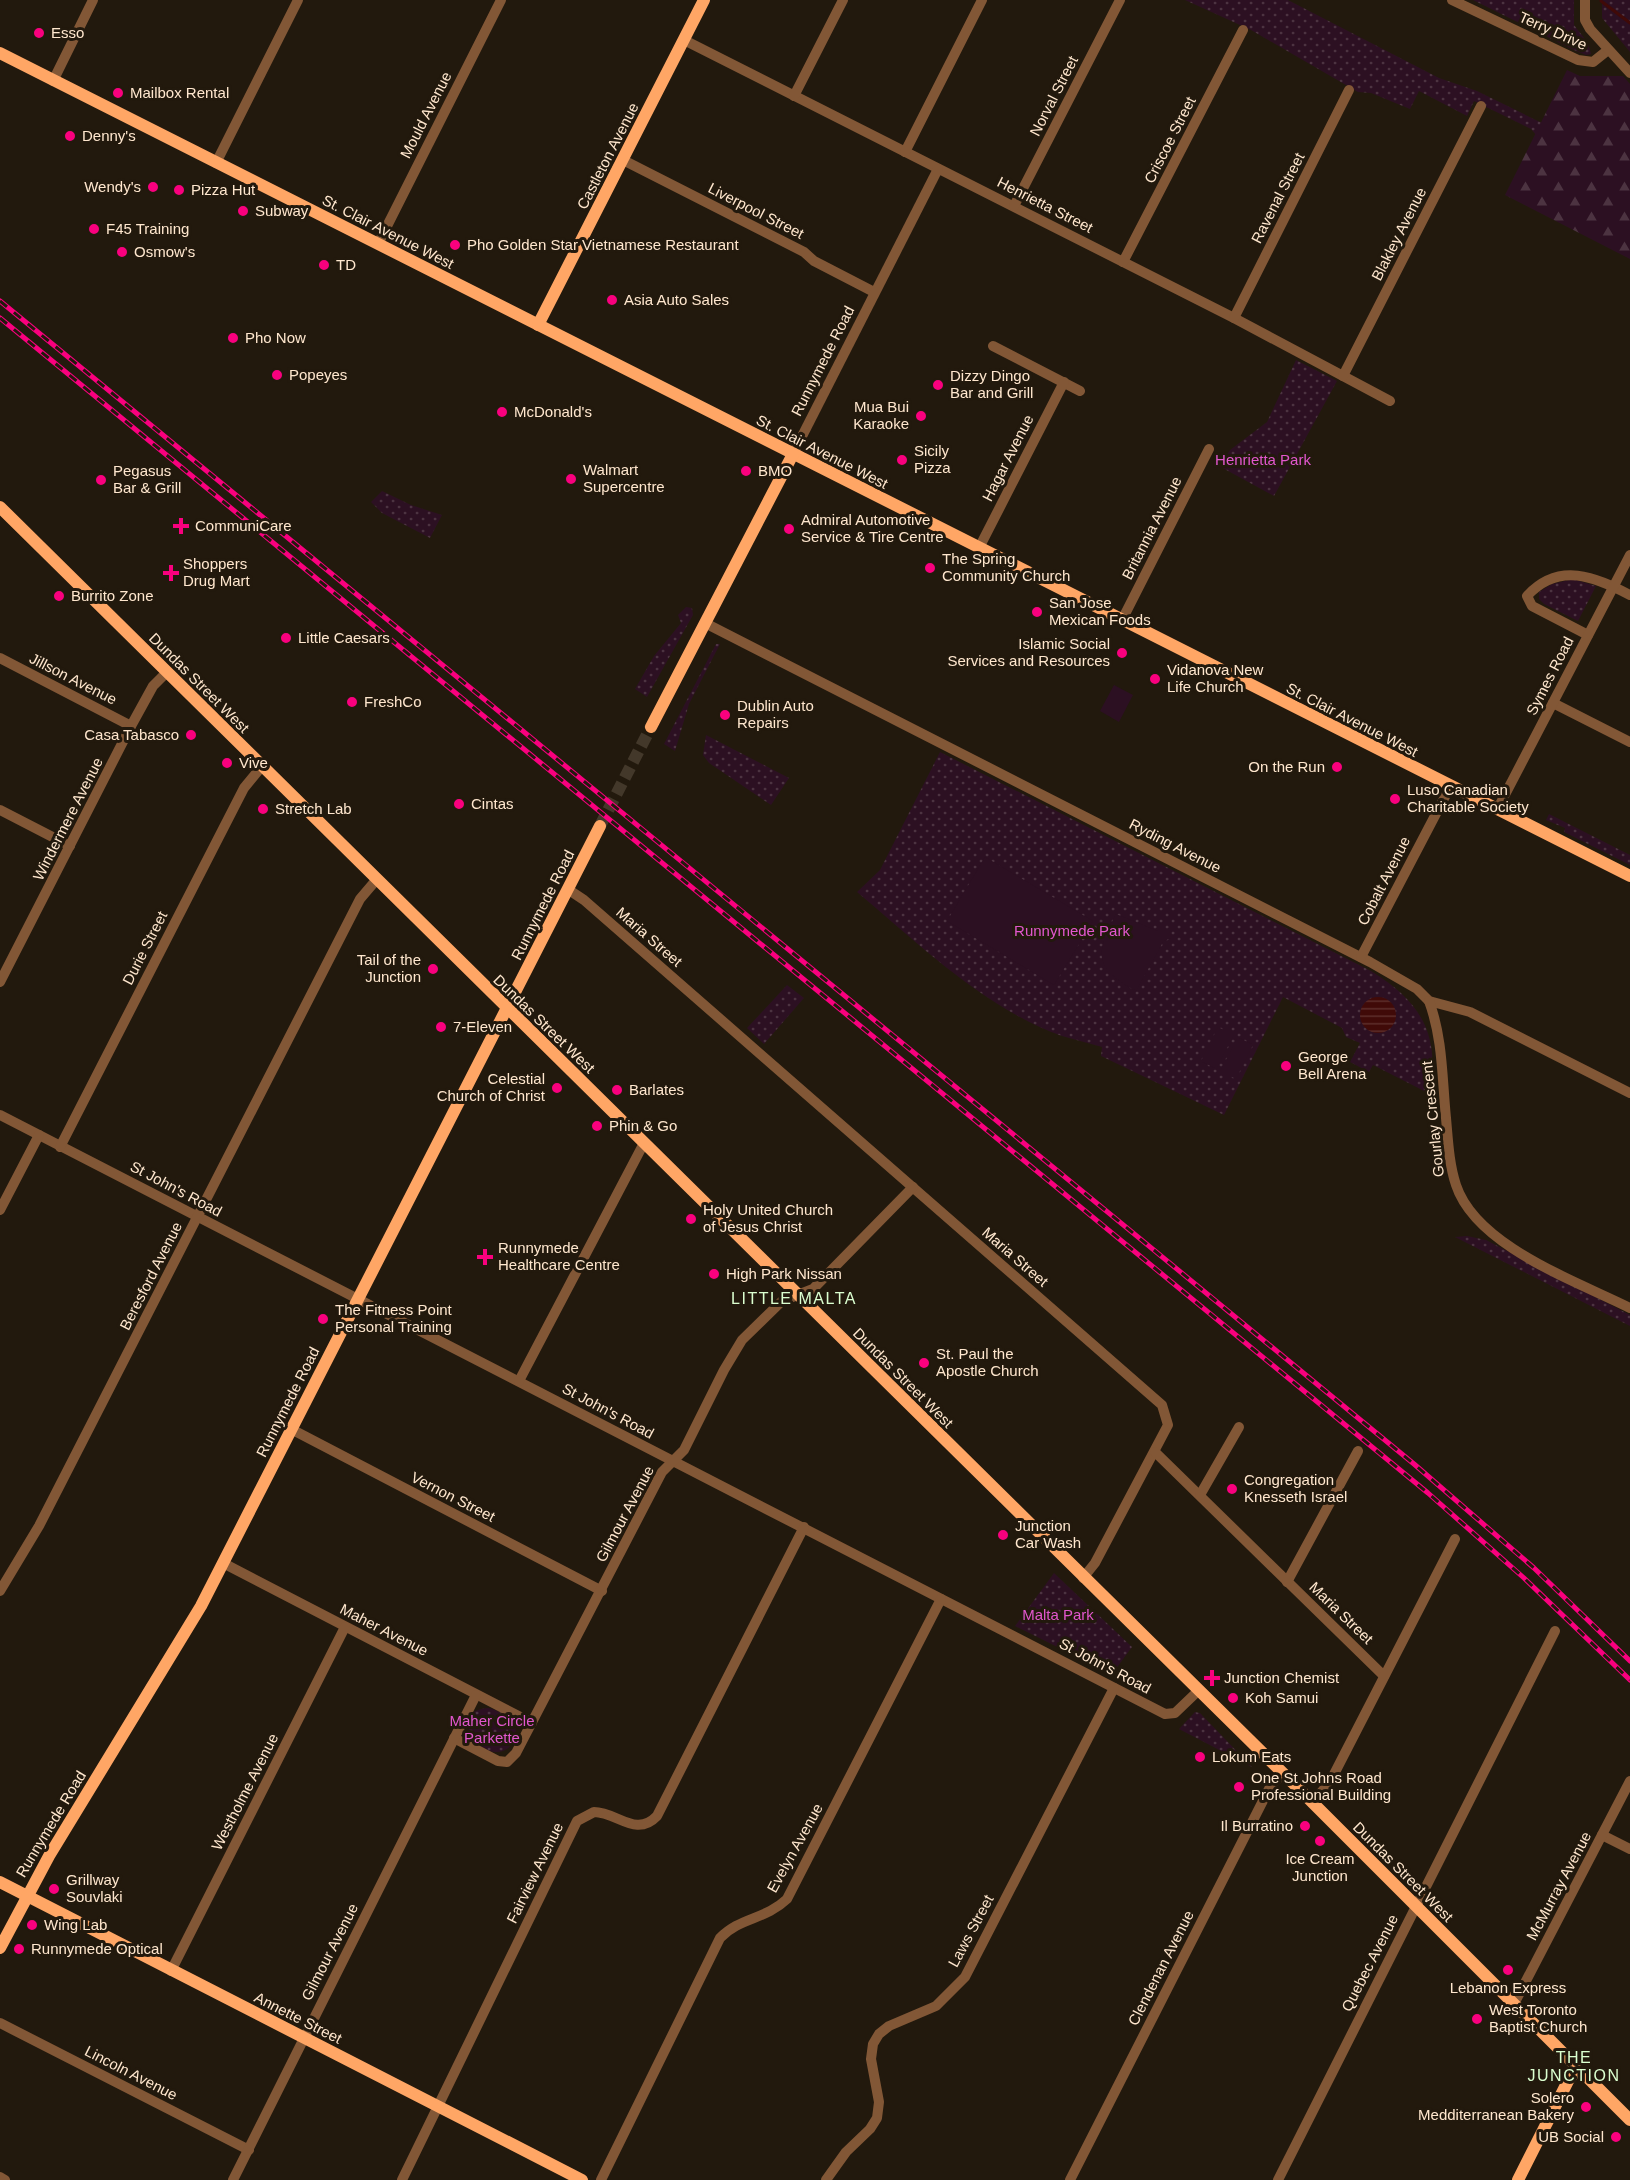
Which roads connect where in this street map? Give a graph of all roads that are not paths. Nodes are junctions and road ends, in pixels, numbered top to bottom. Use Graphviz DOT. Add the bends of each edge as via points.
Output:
graph roads {
  1 [pos="93,0"];
  2 [pos="298,0"];
  3 [pos="501,0"];
  4 [pos="704,0"];
  5 [pos="843,0"];
  6 [pos="982,0"];
  7 [pos="1120,0"];
  8 [pos="1452,0"];
  9 [pos="1585,0"];
  10 [pos="1243,30"];
  11 [pos="684,40"];
  12 [pos="1608,50"];
  13 [pos="0,53"];
  14 [pos="1630,73"];
  15 [pos="53,81"];
  16 [pos="1349,90"];
  17 [pos="794,96"];
  18 [pos="1481,106"];
  19 [pos="905,152"];
  20 [pos="623,160"];
  21 [pos="216,163"];
  22 [pos="938,169"];
  23 [pos="1014,206"];
  24 [pos="378,244"];
  25 [pos="1123,262"];
  26 [pos="874,292"];
  27 [pos="1234,318"];
  28 [pos="538,325"];
  29 [pos="993,346"];
  30 [pos="1343,376"];
  31 [pos="1064,382"];
  32 [pos="1080,391"];
  33 [pos="1390,401"];
  34 [pos="1209,449"];
  35 [pos="793,454"];
  36 [pos="0,507"];
  37 [pos="980,548"];
  38 [pos="1630,555"];
  39 [pos="1613,588"];
  40 [pos="1630,595"];
  41 [pos="1122,620"];
  42 [pos="705,623"];
  43 [pos="1588,635"];
  44 [pos="0,658"];
  45 [pos="167,672"];
  46 [pos="1553,703"];
  47 [pos="131,726"];
  48 [pos="651,727"];
  49 [pos="1630,742"];
  50 [pos="262,766"];
  51 [pos="1450,787"];
  52 [pos="0,810"];
  53 [pos="1497,810"];
  54 [pos="600,826"];
  55 [pos="70,846"];
  56 [pos="1630,876"];
  57 [pos="377,879"];
  58 [pos="569,890"];
  59 [pos="1361,957"];
  60 [pos="4,964"];
  61 [pos="0,982"];
  62 [pos="1429,1001"];
  63 [pos="507,1008"];
  64 [pos="1630,1093"];
  65 [pos="0,1115"];
  66 [pos="39,1136"];
  67 [pos="644,1143"];
  68 [pos="60,1147"];
  69 [pos="913,1187"];
  70 [pos="0,1210"];
  71 [pos="198,1217"];
  72 [pos="798,1295"];
  73 [pos="358,1299"];
  74 [pos="1630,1308"];
  75 [pos="519,1381"];
  76 [pos="1239,1427"];
  77 [pos="291,1429"];
  78 [pos="1358,1451"];
  79 [pos="1155,1452"];
  80 [pos="674,1461"];
  81 [pos="1200,1495"];
  82 [pos="804,1527"];
  83 [pos="1455,1539"];
  84 [pos="223,1563"];
  85 [pos="1083,1578"];
  86 [pos="1287,1582"];
  87 [pos="0,1591"];
  88 [pos="602,1591"];
  89 [pos="941,1599"];
  90 [pos="345,1627"];
  91 [pos="1555,1631"];
  92 [pos="1384,1676"];
  93 [pos="1114,1688"];
  94 [pos="1198,1691"];
  95 [pos="476,1695"];
  96 [pos="532,1723"];
  97 [pos="454,1738"];
  98 [pos="1282,1774"];
  99 [pos="1630,1781"];
  100 [pos="1312,1803"];
  101 [pos="1602,1835"];
  102 [pos="1630,1849"];
  103 [pos="0,1882"];
  104 [pos="26,1896"];
  105 [pos="1416,1906"];
  106 [pos="0,1948"];
  107 [pos="171,1971"];
  108 [pos="1514,2004"];
  109 [pos="0,2023"];
  110 [pos="304,2039"];
  111 [pos="1578,2069"];
  112 [pos="437,2105"];
  113 [pos="1630,2120"];
  114 [pos="249,2150"];
  115 [pos="0,2177"];
  116 [pos="5,2180"];
  117 [pos="233,2180"];
  118 [pos="402,2180"];
  119 [pos="582,2180"];
  120 [pos="601,2180"];
  121 [pos="826,2180"];
  122 [pos="1070,2180"];
  123 [pos="1278,2180"];
  124 [pos="1518,2180"];
  1 -- 15 [label="street"];
  2 -- 21 [label="street"];
  3 -- 24 [label="street, Mould Avenue"];
  4 -- 11 [label="main road, Castleton Avenue"];
  5 -- 17 [label="street"];
  6 -- 19 [label="street"];
  7 -- 23 [label="street, Norval Street"];
  8 -- 12 [label="street, Terry Drive" via="1578,60 1593,62"];
  9 -- 12 [label="street" via="1586,20"];
  10 -- 25 [label="street, Criscoe Street"];
  11 -- 17 [label="street, Henrietta Street"];
  11 -- 20 [label="main road, Castleton Avenue"];
  12 -- 14 [label="street"];
  13 -- 15 [label="main road, St. Clair Avenue West"];
  15 -- 21 [label="main road, St. Clair Avenue West"];
  16 -- 27 [label="street, Ravenal Street"];
  17 -- 19 [label="street, Henrietta Street"];
  18 -- 30 [label="street, Blakley Avenue"];
  19 -- 22 [label="street, Henrietta Street"];
  20 -- 26 [label="street, Liverpool Street"];
  20 -- 28 [label="main road, Castleton Avenue"];
  21 -- 24 [label="main road, St. Clair Avenue West"];
  22 -- 23 [label="street, Henrietta Street"];
  22 -- 26 [label="street, Runnymede Road"];
  23 -- 25 [label="street, Henrietta Street"];
  24 -- 28 [label="main road, St. Clair Avenue West"];
  25 -- 27 [label="street, Henrietta Street"];
  26 -- 35 [label="street, Runnymede Road"];
  27 -- 30 [label="street, Henrietta Street"];
  28 -- 35 [label="main road, St. Clair Avenue West"];
  29 -- 31 [label="street"];
  30 -- 33 [label="street, Henrietta Street"];
  31 -- 32 [label="street"];
  31 -- 37 [label="street, Hagar Avenue"];
  34 -- 41 [label="street, Britannia Avenue"];
  35 -- 37 [label="main road, St. Clair Avenue West"];
  35 -- 42 [label="main road, Runnymede Road"];
  36 -- 45 [label="main road, Dundas Street West"];
  37 -- 41 [label="main road, St. Clair Avenue West"];
  38 -- 39 [label="street, Symes Road"];
  39 -- 40 [label="street"];
  39 -- 43 [label="street, Symes Road"];
  39 -- 43 [label="street" via="1574,574 1545,582 1527,596 1532,606"];
  41 -- 51 [label="main road, St. Clair Avenue West"];
  42 -- 48 [label="main road, Runnymede Road"];
  42 -- 59 [label="street, Ryding Avenue"];
  43 -- 46 [label="street, Symes Road"];
  44 -- 47 [label="street, Jillson Avenue"];
  45 -- 47 [label="street, Windermere Avenue" via="153,686"];
  45 -- 50 [label="main road, Dundas Street West"];
  46 -- 49 [label="street"];
  46 -- 53 [label="street, Symes Road"];
  47 -- 55 [label="street, Windermere Avenue"];
  50 -- 57 [label="main road, Dundas Street West"];
  50 -- 68 [label="street, Durie Street" via="244,788"];
  51 -- 53 [label="main road, St. Clair Avenue West"];
  51 -- 59 [label="street, Cobalt Avenue"];
  52 -- 55 [label="street"];
  53 -- 56 [label="main road, St. Clair Avenue West"];
  54 -- 58 [label="main road, Runnymede Road"];
  55 -- 60 [label="street, Windermere Avenue"];
  57 -- 63 [label="main road, Dundas Street West"];
  57 -- 71 [label="street, Beresford Avenue" via="360,899"];
  58 -- 63 [label="main road, Runnymede Road"];
  58 -- 69 [label="street, Maria Street"];
  59 -- 62 [label="street, Ryding Avenue" via="1417,989"];
  60 -- 61 [label="street, Windermere Avenue"];
  62 -- 64 [label="street, Ryding Avenue" via="1470,1012"];
  62 -- 74 [label="street, Gourlay Crescent" via="1440,1039 1450,1163 1467,1209 1511,1249"];
  63 -- 67 [label="main road, Dundas Street West"];
  63 -- 73 [label="main road, Runnymede Road"];
  65 -- 66 [label="street, St John's Road"];
  66 -- 68 [label="street, St John's Road"];
  66 -- 70 [label="street"];
  67 -- 72 [label="main road, Dundas Street West"];
  67 -- 75 [label="street"];
  68 -- 71 [label="street, St John's Road"];
  69 -- 72 [label="street, Gilmour Avenue" via="813,1289"];
  69 -- 79 [label="street, Maria Street" via="1162,1405 1168,1425"];
  71 -- 73 [label="street, St John's Road"];
  71 -- 87 [label="street, Beresford Avenue" via="39,1526"];
  72 -- 80 [label="street, Gilmour Avenue" via="782,1301 742,1340 684,1450"];
  72 -- 85 [label="main road, Dundas Street West"];
  73 -- 75 [label="street, St John's Road"];
  73 -- 77 [label="main road, Runnymede Road"];
  75 -- 80 [label="street, St John's Road"];
  76 -- 81 [label="street"];
  77 -- 84 [label="main road, Runnymede Road"];
  77 -- 88 [label="street, Vernon Street"];
  78 -- 86 [label="street"];
  79 -- 81 [label="street, Maria Street"];
  79 -- 85 [label="street"];
  80 -- 82 [label="street, St John's Road"];
  80 -- 88 [label="street, Gilmour Avenue" via="662,1472"];
  81 -- 86 [label="street, Maria Street"];
  82 -- 89 [label="street, St John's Road"];
  82 -- 112 [label="street, Fairview Avenue" via="657,1816 638,1826 594,1812 577,1821"];
  83 -- 92 [label="street"];
  84 -- 90 [label="street, Maher Avenue"];
  84 -- 104 [label="main road, Runnymede Road"];
  85 -- 94 [label="main road, Dundas Street West"];
  86 -- 92 [label="street, Maria Street"];
  88 -- 96 [label="street, Gilmour Avenue"];
  89 -- 93 [label="street, St John's Road"];
  89 -- 120 [label="street, Evelyn Avenue" via="787,1899 774,1911 730,1927 720,1938"];
  90 -- 95 [label="street, Maher Avenue"];
  90 -- 107 [label="street, Westholme Avenue"];
  91 -- 105 [label="street, Quebec Avenue"];
  92 -- 100 [label="street" via="1330,1782"];
  93 -- 94 [label="street, St John's Road" via="1165,1714 1174,1713"];
  93 -- 121 [label="street, Laws Street" via="965,1977 936,2006 889,2026 875,2039 871,2059 878,2118"];
  94 -- 98 [label="main road, Dundas Street West"];
  95 -- 96 [label="street, Maher Avenue"];
  95 -- 97 [label="street, Gilmour Avenue"];
  96 -- 97 [label="street, Gilmour Avenue" via="516,1752 504,1763"];
  97 -- 110 [label="street, Gilmour Avenue"];
  98 -- 100 [label="main road, Dundas Street West"];
  98 -- 122 [label="street, Clendenan Avenue" via="1272,1785"];
  99 -- 101 [label="street, McMurray Avenue"];
  100 -- 105 [label="main road, Dundas Street West"];
  101 -- 102 [label="street"];
  101 -- 108 [label="street, McMurray Avenue"];
  103 -- 104 [label="main road, Annette Street"];
  104 -- 106 [label="main road, Runnymede Road"];
  104 -- 107 [label="main road, Annette Street"];
  105 -- 108 [label="main road, Dundas Street West"];
  105 -- 123 [label="street, Quebec Avenue"];
  107 -- 110 [label="main road, Annette Street"];
  108 -- 111 [label="main road, Dundas Street West"];
  109 -- 114 [label="street, Lincoln Avenue"];
  110 -- 112 [label="main road, Annette Street"];
  110 -- 114 [label="street, Gilmour Avenue"];
  111 -- 113 [label="main road, Dundas Street West"];
  111 -- 124 [label="main road" via="1569,2079"];
  112 -- 118 [label="street, Fairview Avenue"];
  112 -- 119 [label="main road, Annette Street"];
  114 -- 117 [label="street, Gilmour Avenue"];
  115 -- 116 [label="street"];
}
